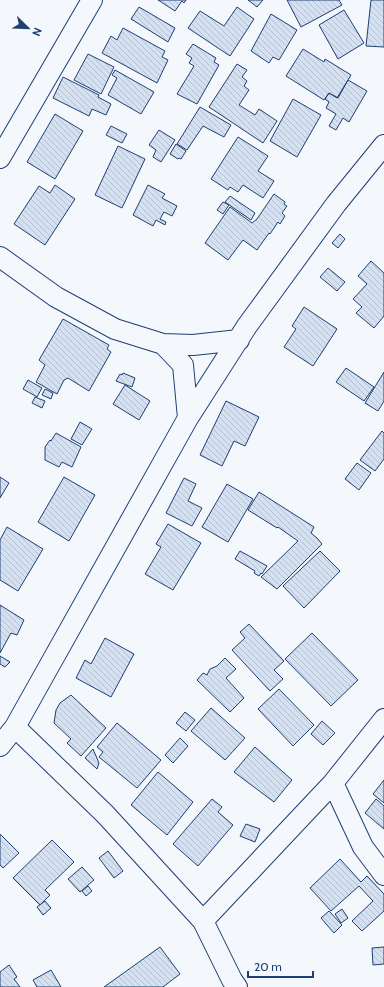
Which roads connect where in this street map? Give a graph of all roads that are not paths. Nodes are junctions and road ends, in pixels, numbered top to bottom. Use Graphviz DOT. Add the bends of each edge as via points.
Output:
graph roads {
  1 [pos="92,0"];
  2 [pos="384,145"];
  3 [pos="0,156"];
  4 [pos="0,257"];
  5 [pos="239,340"];
  6 [pos="163,344"];
  7 [pos="188,418"];
  8 [pos="384,719"];
  9 [pos="14,727"];
  10 [pos="0,746"];
  11 [pos="333,783"];
  12 [pos="384,876"];
  13 [pos="203,921"];
  14 [pos="237,987"];
  1 -- 3 [label="street"];
  2 -- 5 [label="street" via="336,204"];
  4 -- 6 [label="street" via="56,297 115,329"];
  5 -- 6 [label="street" via="193,345"];
  5 -- 7 [label="street"];
  6 -- 7 [label="street" via="183,365"];
  7 -- 9 [label="street"];
  8 -- 11 [label="street"];
  9 -- 10 [label="street"];
  9 -- 13 [label="street" via="105,814"];
  11 -- 12 [label="street" via="363,847"];
  11 -- 13 [label="street"];
  13 -- 14 [label="street"];
}
